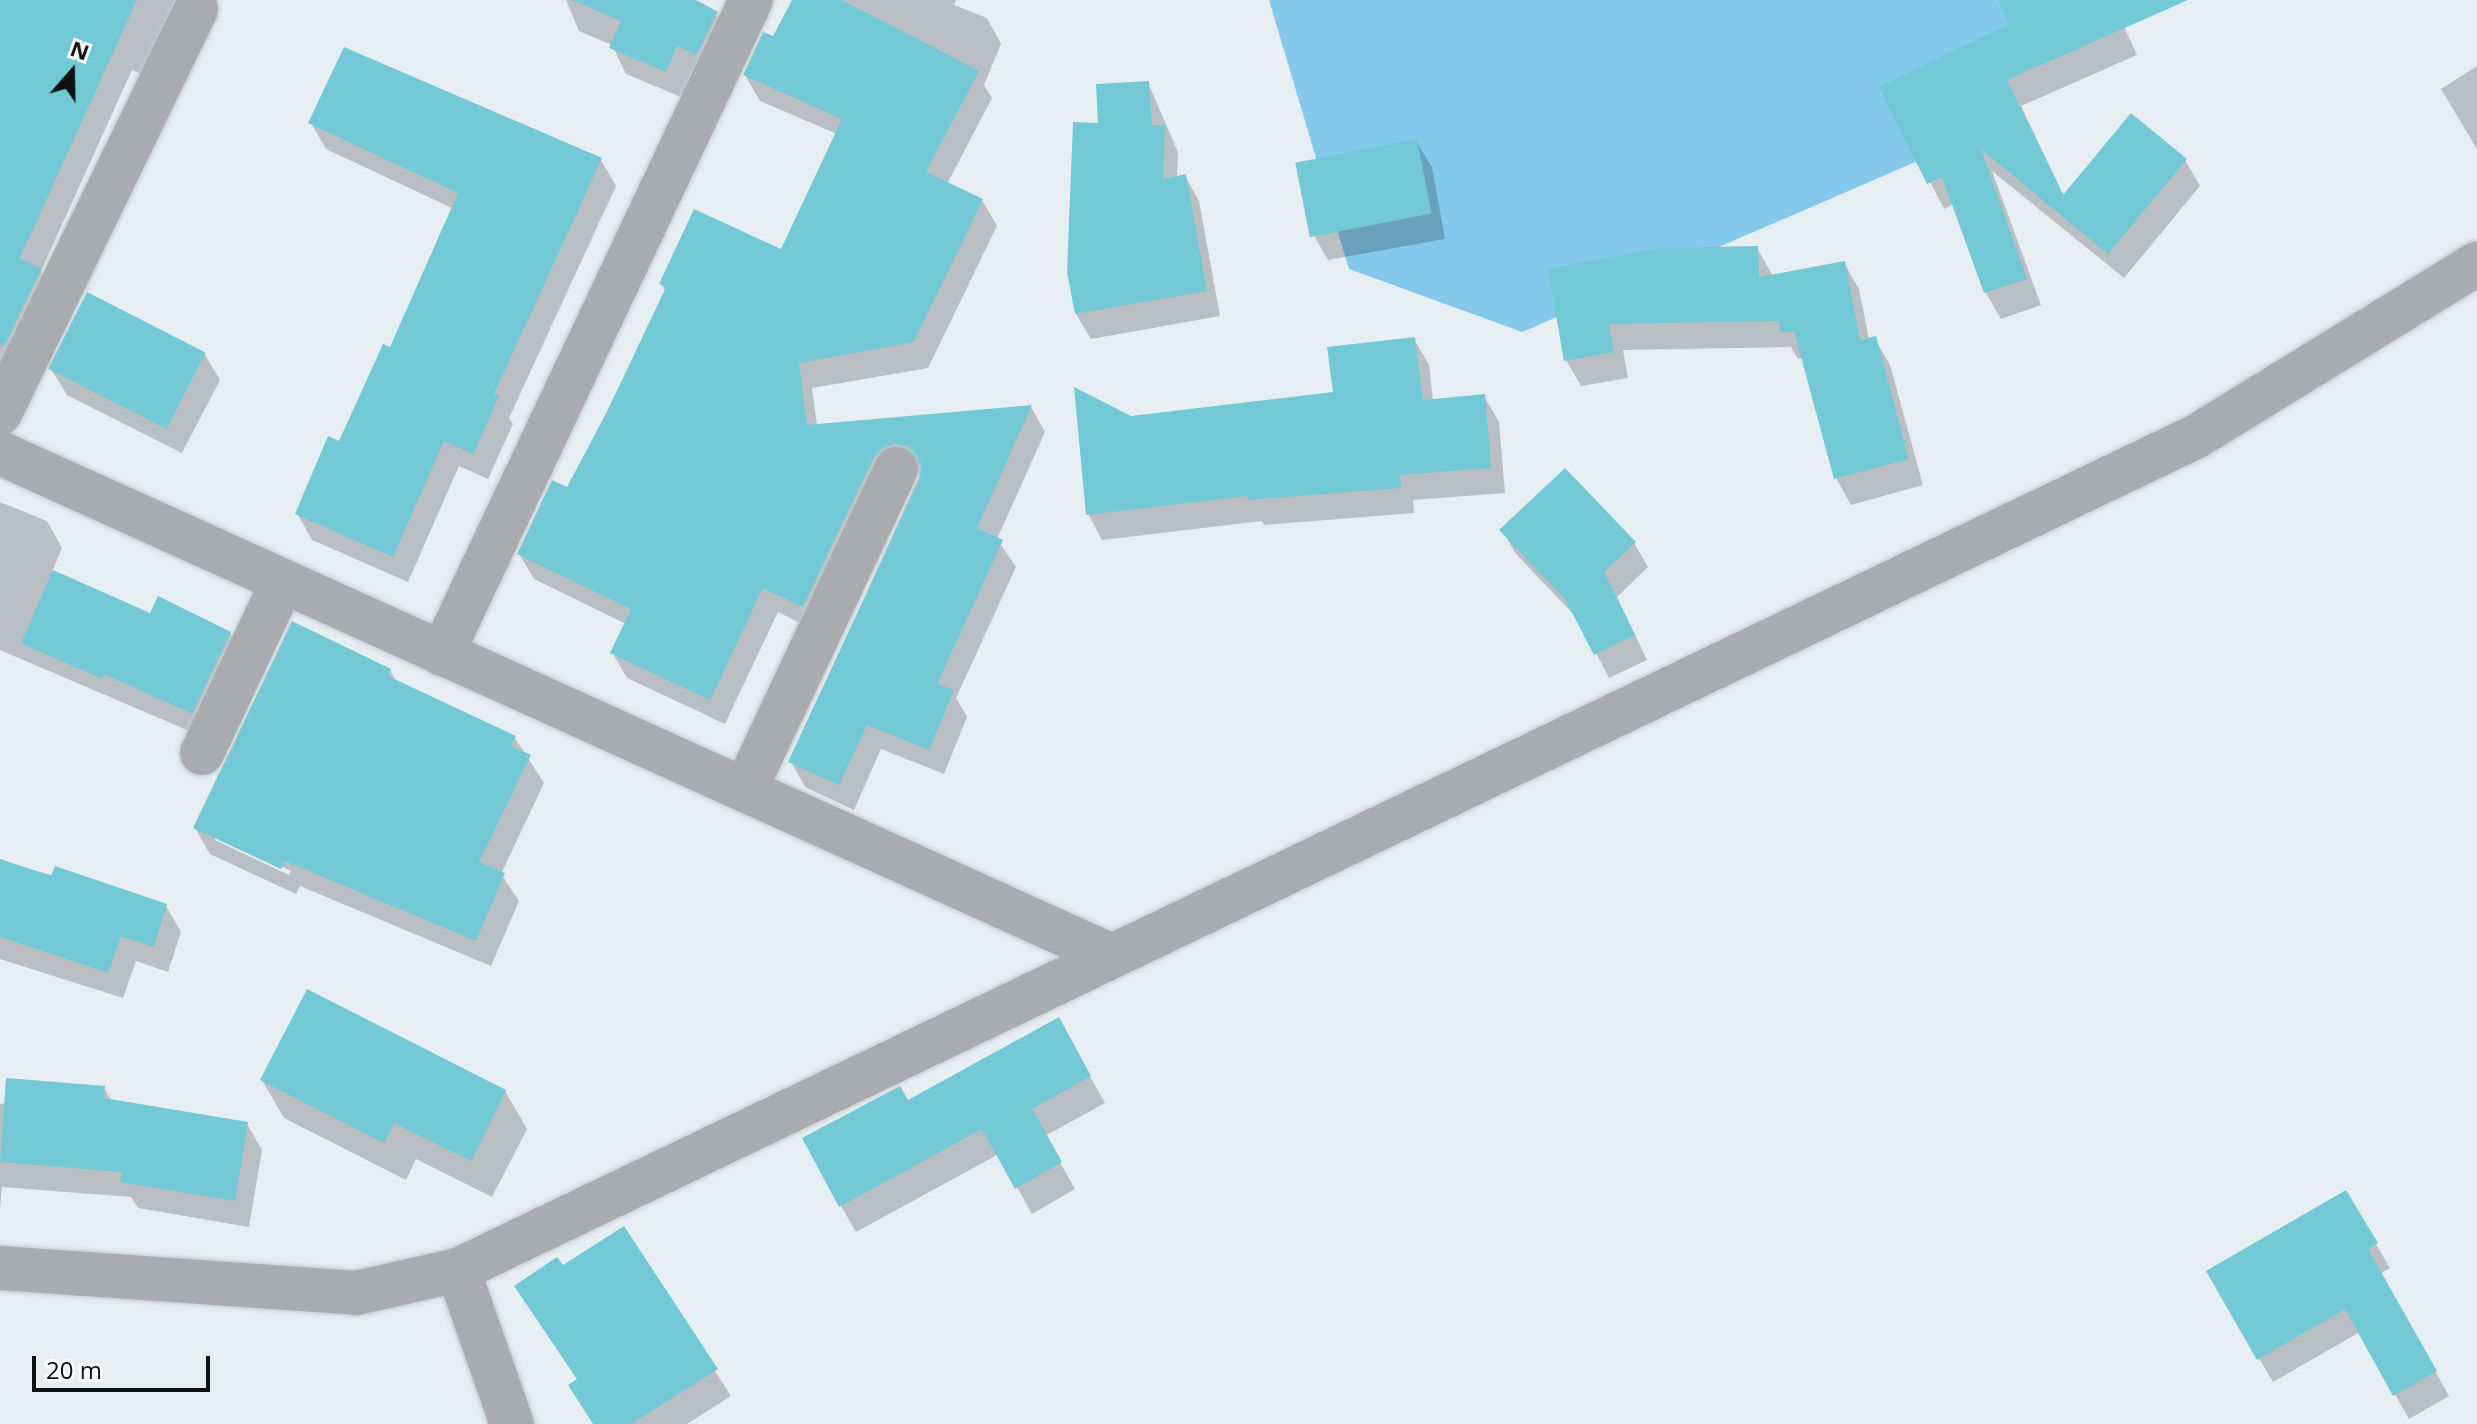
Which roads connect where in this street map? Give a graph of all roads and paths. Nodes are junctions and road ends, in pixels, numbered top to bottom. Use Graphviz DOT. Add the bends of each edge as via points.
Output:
graph roads {
  1 [pos="751,0"];
  2 [pos="196,9"];
  3 [pos="2477,264"];
  4 [pos="0,413"];
  5 [pos="0,453"];
  6 [pos="896,469"];
  7 [pos="283,581"];
  8 [pos="442,654"];
  9 [pos="202,753"];
  10 [pos="745,790"];
  11 [pos="1112,956"];
  12 [pos="0,1268"];
  13 [pos="458,1270"];
  14 [pos="512,1424"];
  1 -- 8 [label="street"];
  2 -- 4 [label="street"];
  3 -- 11 [label="street" via="2197,436"];
  5 -- 7 [label="street"];
  6 -- 10 [label="street"];
  7 -- 8 [label="street"];
  7 -- 9 [label="street"];
  8 -- 10 [label="street"];
  10 -- 11 [label="street"];
  11 -- 13 [label="street"];
  12 -- 13 [label="street" via="356,1293"];
  13 -- 14 [label="street"];
}
